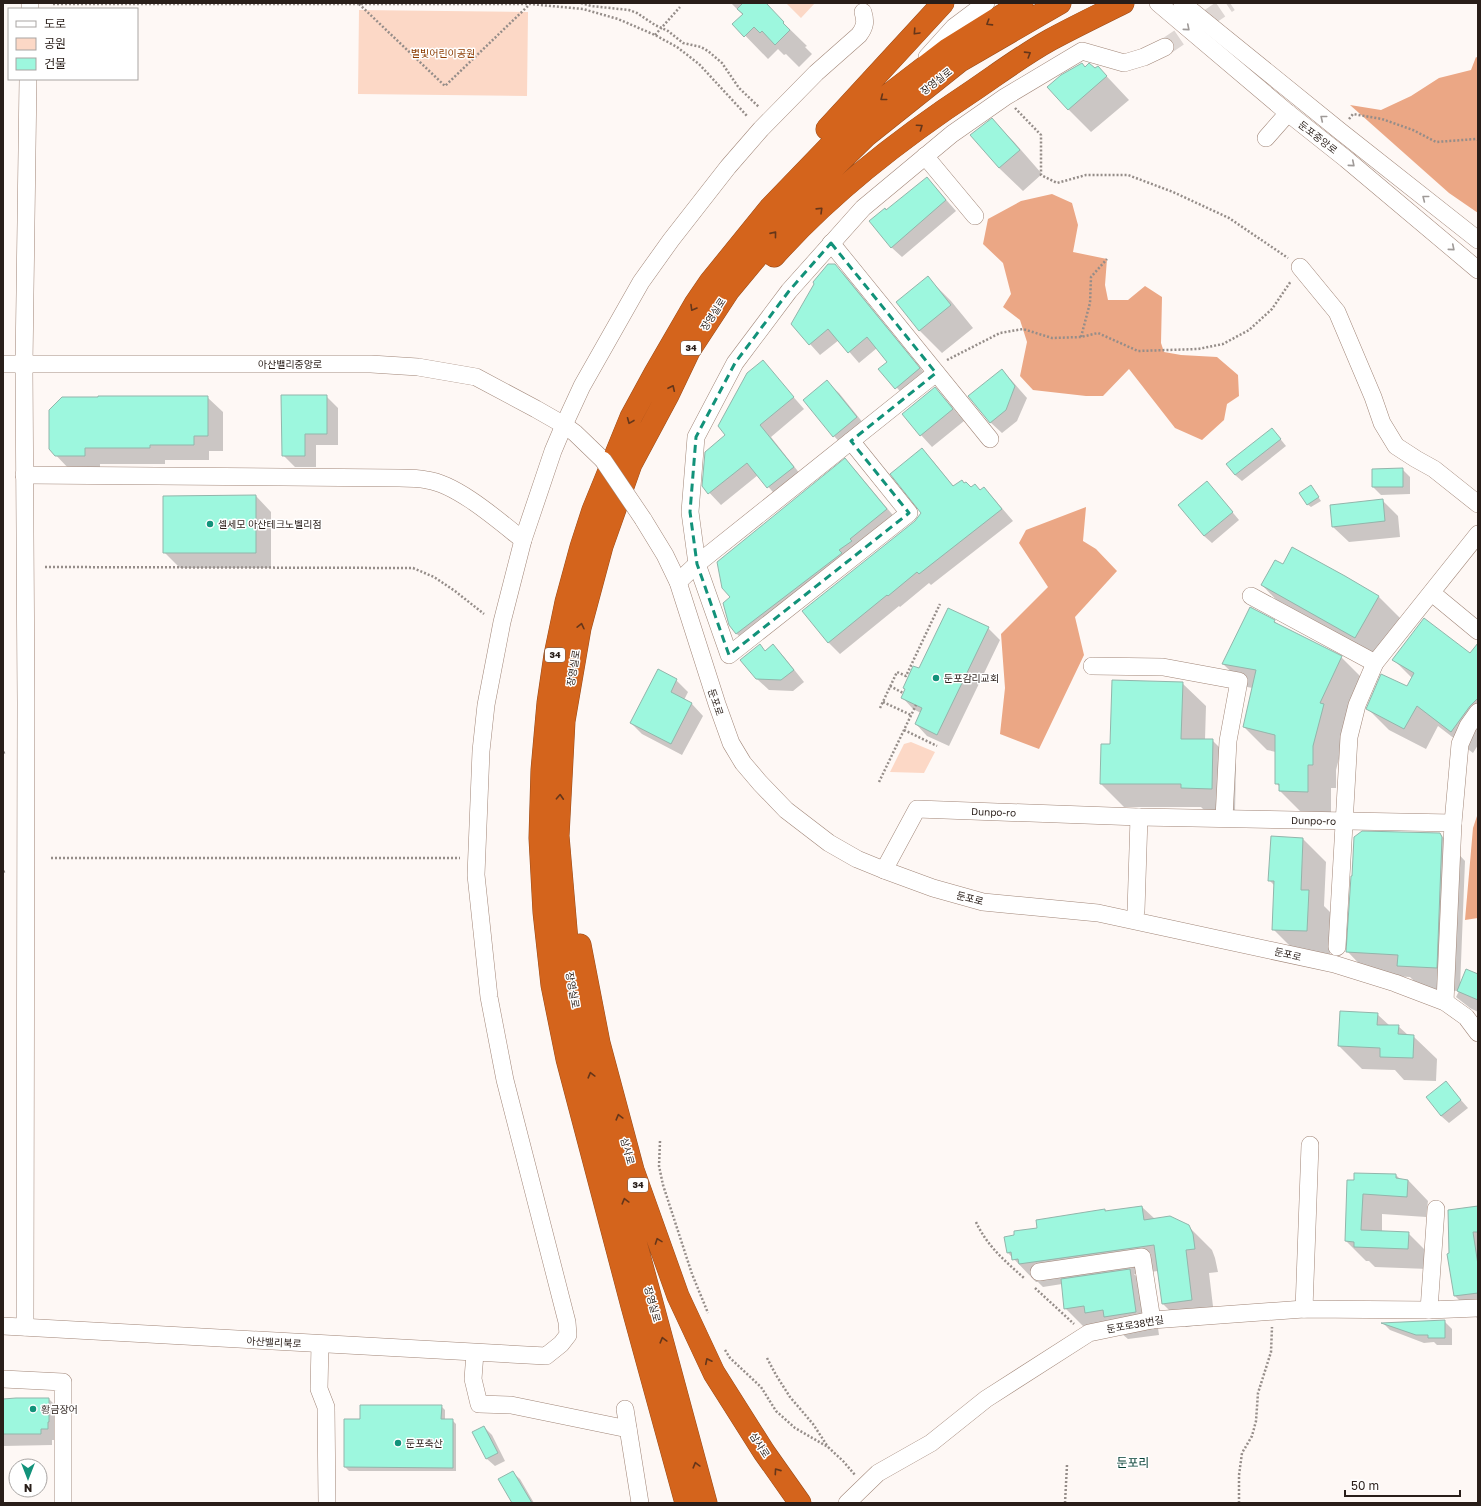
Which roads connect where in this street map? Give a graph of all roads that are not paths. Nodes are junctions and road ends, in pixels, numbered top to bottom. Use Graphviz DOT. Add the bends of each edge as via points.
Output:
graph roads {
  1 [pos="943,3"];
  2 [pos="986,3"];
  3 [pos="1022,3"];
  4 [pos="1060,3"];
  5 [pos="1123,3"];
  6 [pos="1158,3"];
  7 [pos="1182,3"];
  8 [pos="863,12"];
  9 [pos="1165,47"];
  10 [pos="910,77"];
  11 [pos="28,80"];
  12 [pos="1288,114"];
  13 [pos="1266,138"];
  14 [pos="925,156"];
  15 [pos="975,216"];
  16 [pos="1478,240"];
  17 [pos="831,243"];
  18 [pos="1300,267"];
  19 [pos="1478,270"];
  20 [pos="710,282"];
  21 [pos="689,351"];
  22 [pos="3,364"];
  23 [pos="24,364"];
  24 [pos="934,370"];
  25 [pos="564,425"];
  26 [pos="990,440"];
  27 [pos="851,441"];
  28 [pos="603,460"];
  29 [pos="24,476"];
  30 [pos="1478,504"];
  31 [pos="1478,534"];
  32 [pos="523,540"];
  33 [pos="697,564"];
  34 [pos="678,582"];
  35 [pos="1432,593"];
  36 [pos="1251,596"];
  37 [pos="1478,631"];
  38 [pos="1375,663"];
  39 [pos="1092,666"];
  40 [pos="1478,712"];
  41 [pos="1139,817"];
  42 [pos="1224,818"];
  43 [pos="1344,820"];
  44 [pos="1453,823"];
  45 [pos="558,836"];
  46 [pos="884,870"];
  47 [pos="1136,912"];
  48 [pos="1337,947"];
  49 [pos="1445,1002"];
  50 [pos="1478,1034"];
  51 [pos="1310,1145"];
  52 [pos="1436,1209"];
  53 [pos="1039,1272"];
  54 [pos="1478,1308"];
  55 [pos="1304,1309"];
  56 [pos="1429,1310"];
  57 [pos="1152,1320"];
  58 [pos="3,1326"];
  59 [pos="25,1327"];
  60 [pos="320,1344"];
  61 [pos="475,1353"];
  62 [pos="3,1379"];
  63 [pos="625,1409"];
  64 [pos="628,1429"];
  65 [pos="676,1466"];
  66 [pos="63,1503"];
  67 [pos="327,1503"];
  68 [pos="640,1503"];
  69 [pos="680,1503"];
  70 [pos="686,1503"];
  71 [pos="706,1503"];
  72 [pos="800,1503"];
  73 [pos="847,1503"];
  1 -- 20 [label="highway, one-way" via="752,213"];
  2 -- 10 [label="street" via="954,27"];
  3 -- 10 [label="highway, 장영실로 / 34, one-way" via="948,49"];
  21 -- 4 [label="highway, 장영실로 / 34, one-way" via="728,290 821,180 866,136 960,61"];
  21 -- 5 [label="highway, one-way" via="789,240 843,188 895,145 1043,44"];
  6 -- 12 [label="street, 둔포중앙로, one-way"];
  16 -- 7 [label="street, 둔포중앙로, one-way"];
  8 -- 25 [label="street" via="864,28 859,35 816,73 761,129 671,240 623,312 582,386"];
  9 -- 14 [label="street" via="1124,63 1082,51 1005,97"];
  10 -- 20 [label="highway, 장영실로 / 34, one-way" via="853,122 770,208"];
  11 -- 23 [label="street"];
  12 -- 13 [label="street"];
  12 -- 19 [label="street, 둔포중앙로, one-way" via="1346,159"];
  14 -- 15 [label="street"];
  14 -- 17 [label="street" via="863,208"];
  17 -- 24 [label="street"];
  17 -- 33 [label="street" via="789,291 735,363 696,437 690,512"];
  18 -- 30 [label="street" via="1337,312 1382,423 1396,446 1434,469"];
  20 -- 65 [label="highway, 장영실로 / 34, one-way" via="631,417 593,510 581,547 558,640 548,703 542,770 540,838 544,912 554,992 567,1059"];
  45 -- 21 [label="highway, 장영실로 / 34, one-way" via="564,721 580,628 596,568 631,464"];
  22 -- 23 [label="street, 아산밸리중앙로"];
  23 -- 25 [label="street, 아산밸리중앙로" via="371,364 418,367 476,377"];
  23 -- 29 [label="street"];
  24 -- 26 [label="street"];
  24 -- 27 [label="street"];
  25 -- 28 [label="street, 아산밸리중앙로"];
  25 -- 32 [label="street"];
  27 -- 33 [label="street"];
  27 -- 33 [label="street" via="909,513 729,655"];
  28 -- 34 [label="street, 둔포로, bridge" via="643,519"];
  29 -- 32 [label="street" via="428,480 444,484 462,494"];
  29 -- 59 [label="street"];
  31 -- 35 [label="street"];
  32 -- 61 [label="street, 아산밸리북로" via="502,622 486,705 481,751 476,875 489,997 505,1080 567,1322 568,1335 546,1356"];
  33 -- 34 [label="street"];
  34 -- 46 [label="street, 둔포로" via="731,743 744,763 786,810 823,838 857,859"];
  35 -- 37 [label="street"];
  35 -- 38 [label="street"];
  36 -- 38 [label="street"];
  38 -- 43 [label="street" via="1357,705 1349,737"];
  39 -- 42 [label="street" via="1163,667 1240,681 1228,741"];
  40 -- 44 [label="street" via="1460,744"];
  41 -- 42 [label="street, Dunpo-ro"];
  41 -- 46 [label="street, Dunpo-ro" via="917,809"];
  41 -- 47 [label="street"];
  42 -- 43 [label="street, Dunpo-ro"];
  43 -- 44 [label="street, Dunpo-ro"];
  43 -- 48 [label="street"];
  44 -- 49 [label="street"];
  71 -- 45 [label="highway, 장영실로, one-way" via="584,1051 570,976"];
  72 -- 45 [label="highway, 삼사로 / 34, one-way" via="714,1373 678,1296 633,1170 599,1043"];
  46 -- 49 [label="street, 둔포로" via="933,888 984,902 1098,913 1334,964"];
  49 -- 50 [label="street, 둔포로" via="1466,1017"];
  51 -- 55 [label="street"];
  52 -- 56 [label="street"];
  53 -- 57 [label="street" via="1142,1257"];
  54 -- 56 [label="street, 둔포로38번길"];
  55 -- 56 [label="street, 둔포로38번길"];
  55 -- 57 [label="street, 둔포로38번길"];
  57 -- 73 [label="street, 둔포로38번길" via="1090,1333 986,1399 931,1443 878,1473"];
  58 -- 59 [label="street, 아산밸리북로"];
  59 -- 60 [label="street, 아산밸리북로"];
  60 -- 61 [label="street, 아산밸리북로"];
  60 -- 67 [label="street" via="319,1389 326,1408"];
  61 -- 64 [label="street" via="473,1379 479,1404 511,1405"];
  62 -- 66 [label="street" via="64,1382"];
  63 -- 64 [label="street"];
  64 -- 68 [label="street"];
  65 -- 69 [label="highway, 34"];
  65 -- 70 [label="highway, 장영실로"];
}
